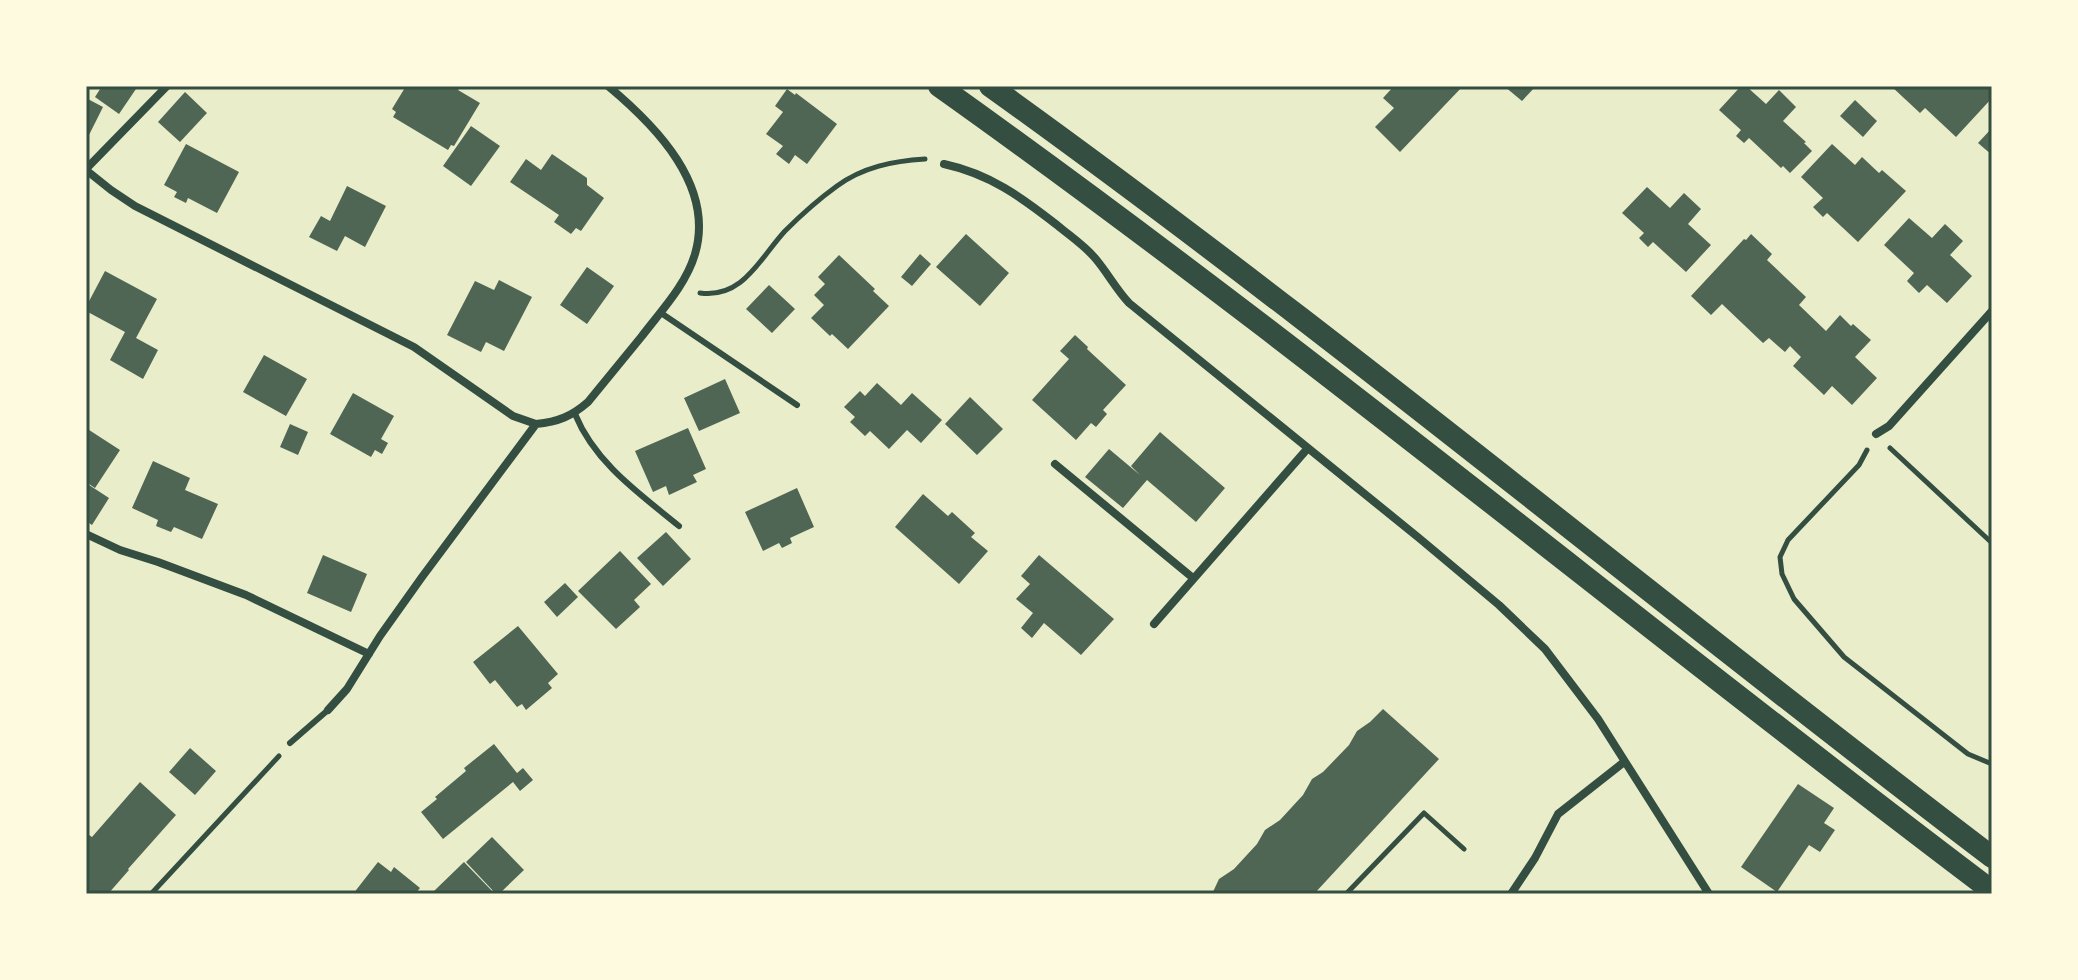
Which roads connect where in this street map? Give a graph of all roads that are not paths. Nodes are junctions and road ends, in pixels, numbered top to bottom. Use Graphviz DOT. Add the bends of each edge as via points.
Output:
graph roads {
  1 [pos="167,86"];
  2 [pos="608,86"];
  3 [pos="939,86"];
  4 [pos="990,86"];
  5 [pos="944,164"];
  6 [pos="86,169"];
  7 [pos="1992,311"];
  8 [pos="661,313"];
  9 [pos="797,405"];
  10 [pos="575,414"];
  11 [pos="536,424"];
  12 [pos="1876,434"];
  13 [pos="1308,448"];
  14 [pos="1055,464"];
  15 [pos="679,526"];
  16 [pos="86,534"];
  17 [pos="1193,578"];
  18 [pos="1154,624"];
  19 [pos="369,654"];
  20 [pos="328,710"];
  21 [pos="290,743"];
  22 [pos="1624,762"];
  23 [pos="1992,857"];
  24 [pos="1992,891"];
  25 [pos="1511,894"];
  26 [pos="1709,894"];
  1 -- 6 [label="street"];
  2 -- 8 [label="street" via="659,136 695,195 700,224 695,255"];
  3 -- 24 [label="highway" via="1072,180"];
  4 -- 23 [label="highway" via="1434,420"];
  5 -- 13 [label="street" via="1020,195 1084,246 1129,303"];
  6 -- 11 [label="street" via="135,206 414,347 513,416"];
  7 -- 12 [label="street"];
  8 -- 9 [label="lane"];
  8 -- 10 [label="street"];
  10 -- 11 [label="street"];
  10 -- 15 [label="lane" via="592,447"];
  11 -- 19 [label="street"];
  13 -- 17 [label="street"];
  13 -- 22 [label="street" via="1545,649"];
  14 -- 17 [label="street"];
  16 -- 19 [label="street" via="246,595"];
  17 -- 18 [label="street"];
  19 -- 20 [label="street"];
  20 -- 21 [label="lane"];
  22 -- 25 [label="street" via="1558,814"];
  22 -- 26 [label="street"];
}
